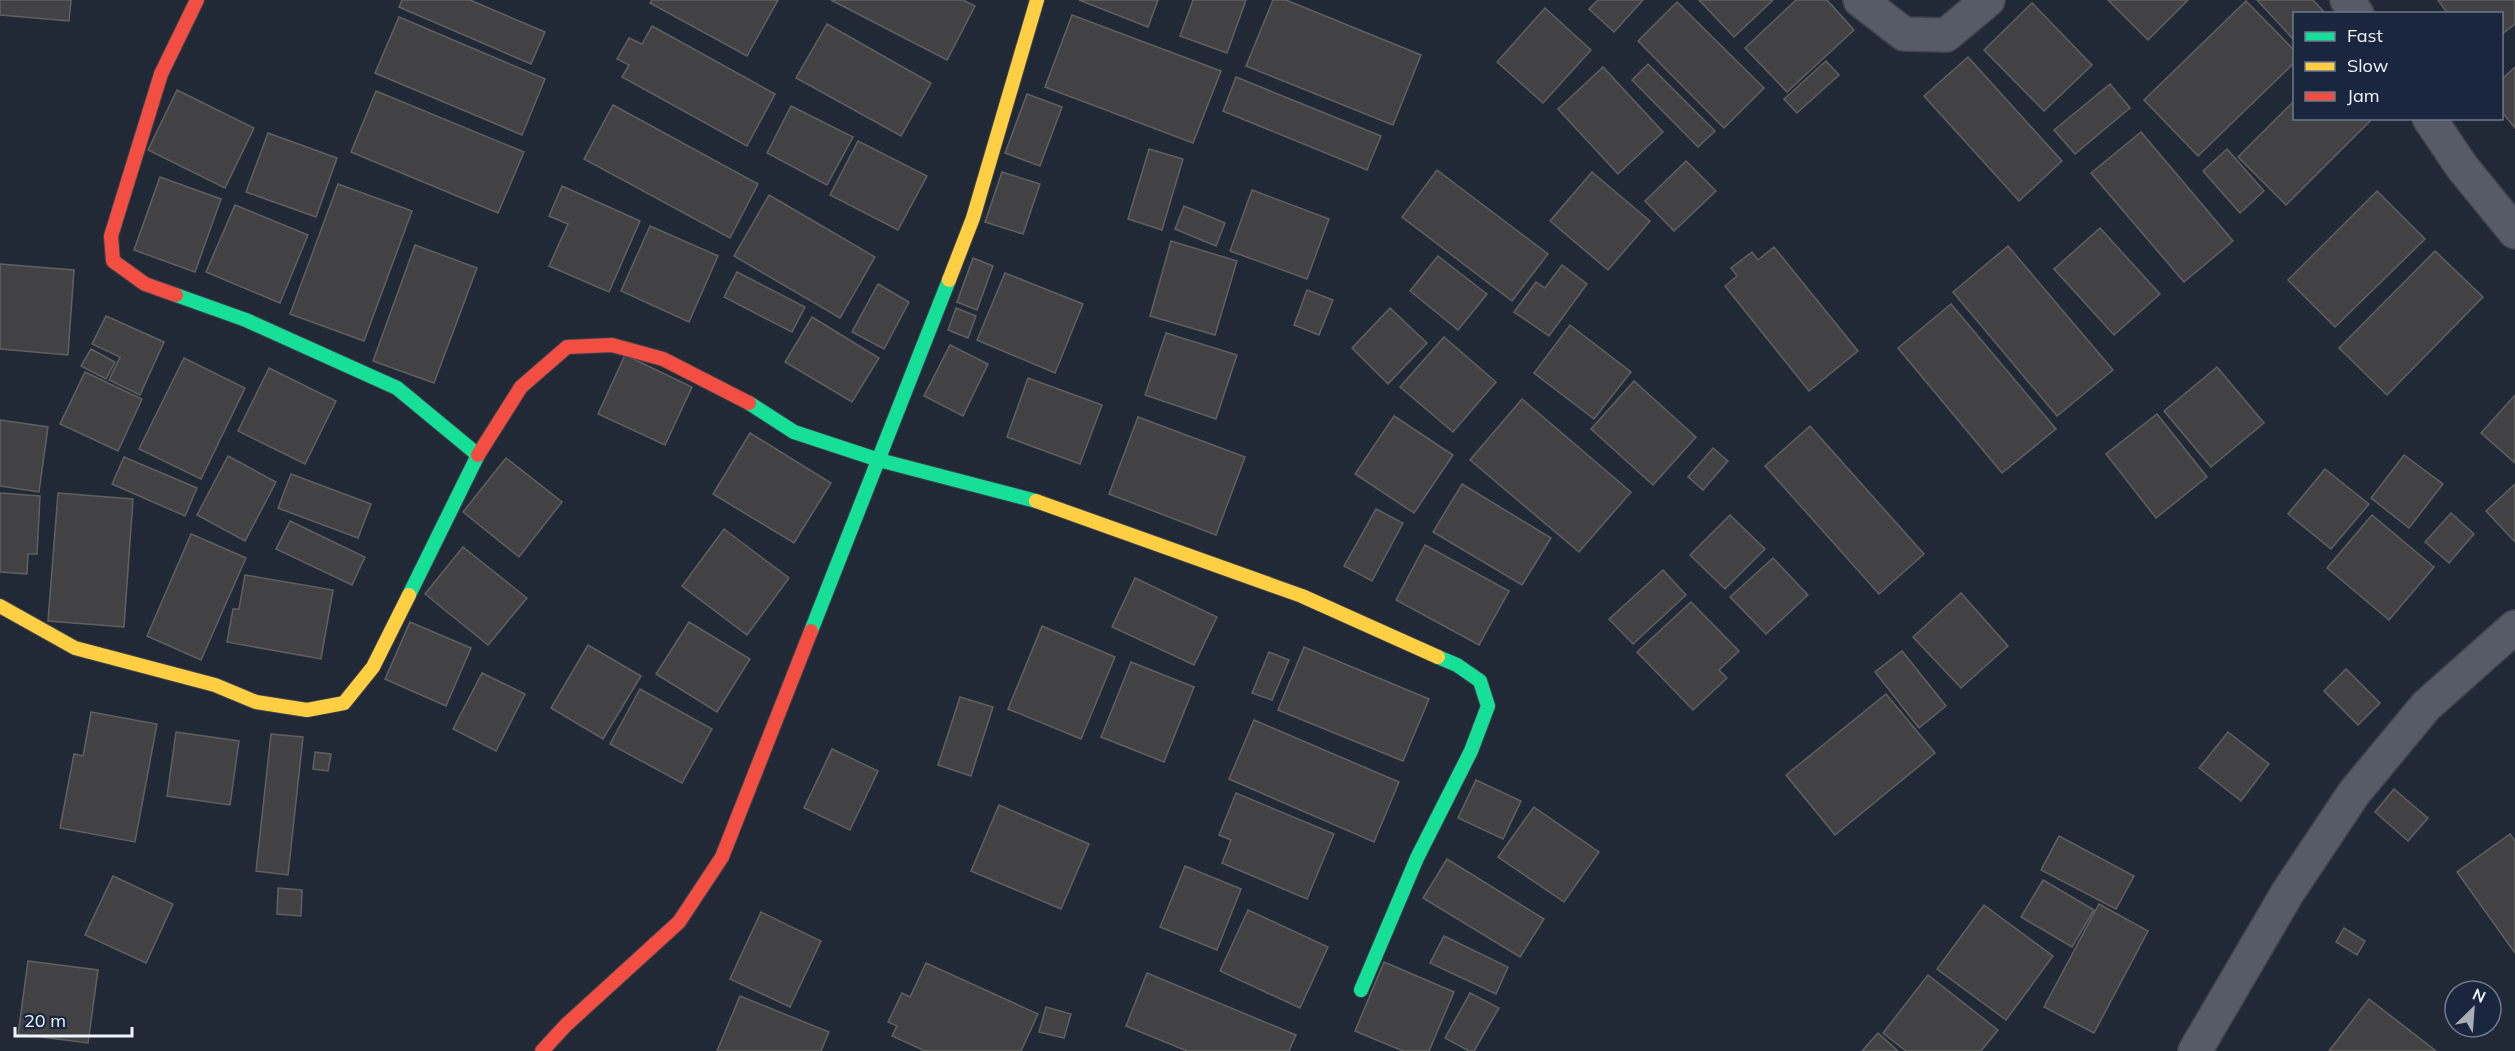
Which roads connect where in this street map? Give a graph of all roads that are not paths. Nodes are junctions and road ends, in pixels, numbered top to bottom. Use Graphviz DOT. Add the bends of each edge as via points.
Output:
graph roads {
  1 [pos="197,0"];
  2 [pos="1037,0"];
  3 [pos="1860,0"];
  4 [pos="1988,0"];
  5 [pos="2429,120"];
  6 [pos="2515,232"];
  7 [pos="478,455"];
  8 [pos="879,460"];
  9 [pos="0,606"];
  10 [pos="2515,627"];
  11 [pos="1361,990"];
  12 [pos="542,1051"];
  13 [pos="2195,1051"];
  1 -- 7 [label="street" via="161,74 111,236 113,261 145,284 246,320 397,388"];
  2 -- 8 [label="street" via="973,218"];
  3 -- 4 [label="street" via="1904,34 1946,35"];
  5 -- 6 [label="street"];
  7 -- 8 [label="street" via="521,387 567,347 612,345 663,359 753,405 794,432"];
  7 -- 9 [label="street" via="373,667 344,703 307,710 256,702 215,685 75,648"];
  8 -- 11 [label="street" via="1040,502 1302,596 1457,665 1480,681 1488,706 1480,729 1417,858"];
  8 -- 12 [label="street" via="722,857 680,922"];
  10 -- 13 [label="street" via="2426,706 2354,793 2288,892"];
}
